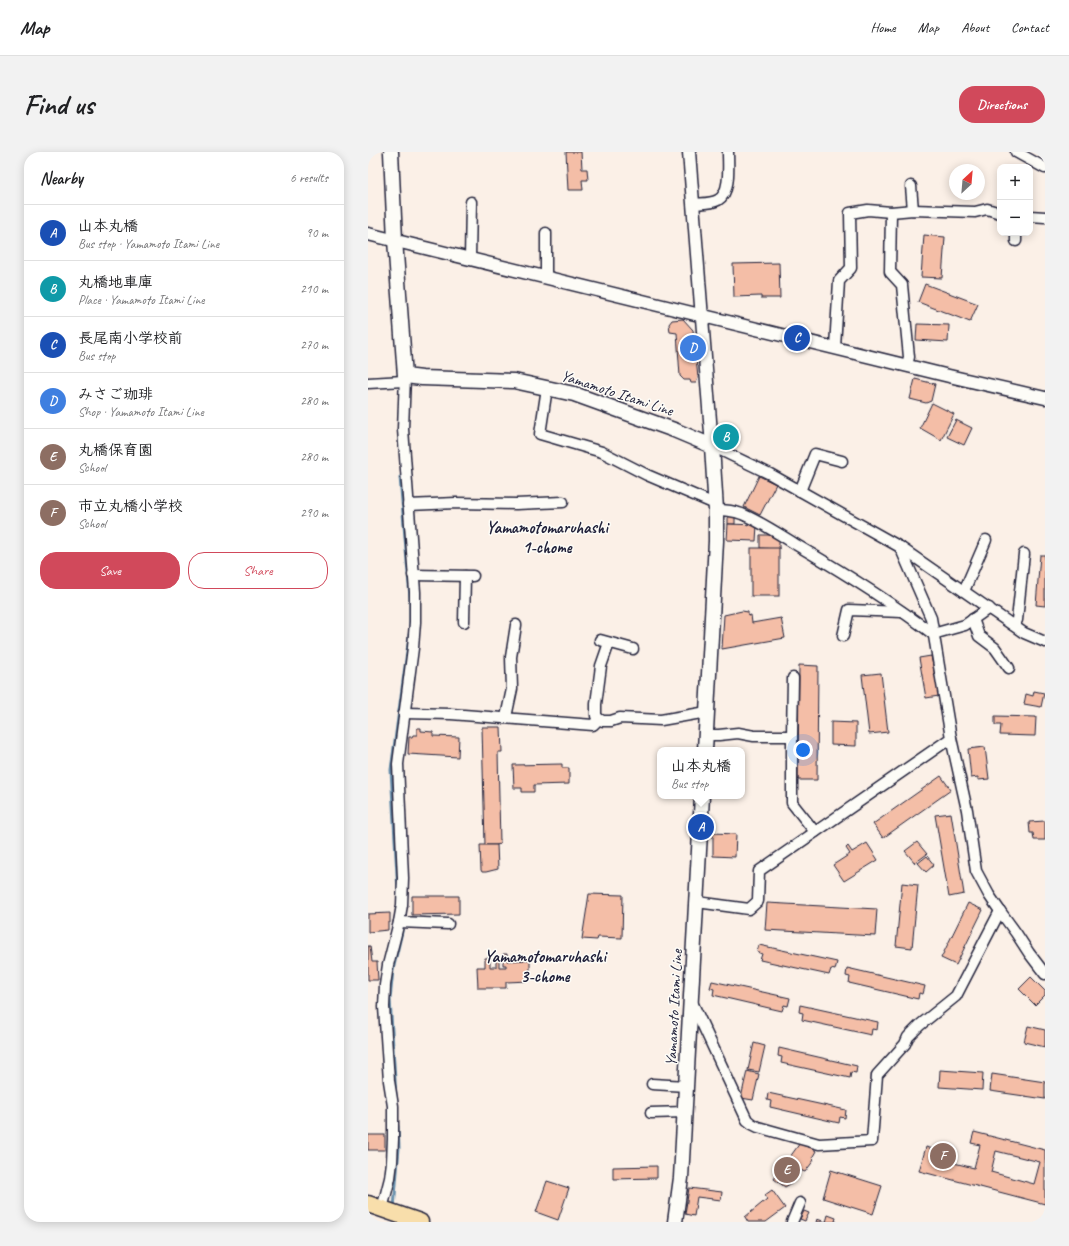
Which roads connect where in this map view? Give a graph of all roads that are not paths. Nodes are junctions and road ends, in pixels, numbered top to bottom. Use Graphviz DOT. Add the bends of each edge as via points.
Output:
graph roads {
  1 [pos="391,152"];
  2 [pos="689,152"];
  3 [pos="728,152"];
  4 [pos="1016,152"];
  5 [pos="1045,168"];
  6 [pos="911,186"];
  7 [pos="471,202"];
  8 [pos="693,204"];
  9 [pos="913,210"];
  10 [pos="891,212"];
  11 [pos="997,212"];
  12 [pos="1033,216"];
  13 [pos="1045,217"];
  14 [pos="546,233"];
  15 [pos="368,234"];
  16 [pos="395,240"];
  17 [pos="470,258"];
  18 [pos="546,277"];
  19 [pos="702,315"];
  20 [pos="835,347"];
  21 [pos="907,365"];
  22 [pos="405,378"];
  23 [pos="368,383"];
  24 [pos="547,388"];
  25 [pos="1045,398"];
  26 [pos="712,446"];
  27 [pos="842,461"];
  28 [pos="800,490"];
  29 [pos="563,502"];
  30 [pos="408,505"];
  31 [pos="715,507"];
  32 [pos="986,540"];
  33 [pos="900,547"];
  34 [pos="1024,554"];
  35 [pos="414,575"];
  36 [pos="964,591"];
  37 [pos="989,608"];
  38 [pos="902,612"];
  39 [pos="462,617"];
  40 [pos="973,619"];
  41 [pos="516,625"];
  42 [pos="1013,625"];
  43 [pos="933,634"];
  44 [pos="843,636"];
  45 [pos="1045,642"];
  46 [pos="634,649"];
  47 [pos="1009,668"];
  48 [pos="794,678"];
  49 [pos="707,712"];
  50 [pos="404,713"];
  51 [pos="506,717"];
  52 [pos="599,719"];
  53 [pos="706,734"];
  54 [pos="792,736"];
  55 [pos="951,738"];
  56 [pos="705,747"];
  57 [pos="702,799"];
  58 [pos="814,832"];
  59 [pos="697,902"];
  60 [pos="1000,911"];
  61 [pos="399,922"];
  62 [pos="448,924"];
  63 [pos="1045,974"];
  64 [pos="691,1002"];
  65 [pos="652,1084"];
  66 [pos="686,1086"];
  67 [pos="685,1112"];
  68 [pos="651,1113"];
  69 [pos="375,1207"];
  70 [pos="796,1208"];
  71 [pos="420,1222"];
  72 [pos="675,1222"];
  73 [pos="792,1222"];
  1 -- 16 [label="main road"];
  2 -- 8 [label="street"];
  3 -- 8 [label="street" via="725,193 719,200"];
  4 -- 5 [label="street"];
  6 -- 9 [label="street"];
  7 -- 17 [label="street"];
  8 -- 19 [label="street"];
  9 -- 10 [label="street"];
  9 -- 11 [label="street" via="976,212 987,209"];
  10 -- 20 [label="street" via="868,210 850,213 851,268 839,281"];
  10 -- 21 [label="street" via="890,272 902,285 909,357"];
  12 -- 13 [label="street"];
  14 -- 18 [label="street"];
  15 -- 16 [label="street"];
  16 -- 17 [label="street"];
  16 -- 22 [label="main road"];
  17 -- 18 [label="street"];
  18 -- 19 [label="street"];
  19 -- 20 [label="street"];
  19 -- 26 [label="street"];
  20 -- 21 [label="street"];
  21 -- 25 [label="street"];
  22 -- 23 [label="street"];
  22 -- 24 [label="main road, Yamamoto Itami Line" via="514,381"];
  22 -- 30 [label="street" via="403,429"];
  24 -- 26 [label="main road, Yamamoto Itami Line" via="574,394"];
  24 -- 31 [label="street" via="540,434 602,452"];
  26 -- 28 [label="street"];
  26 -- 31 [label="main road"];
  27 -- 28 [label="street" via="815,454"];
  28 -- 33 [label="street"];
  29 -- 30 [label="street"];
  30 -- 35 [label="street"];
  31 -- 38 [label="street" via="741,514 759,523 834,567"];
  31 -- 49 [label="main road" via="716,541"];
  32 -- 36 [label="street"];
  33 -- 36 [label="street"];
  33 -- 43 [label="street" via="931,618"];
  34 -- 42 [label="street" via="1017,620"];
  35 -- 39 [label="street" via="469,576"];
  35 -- 50 [label="street" via="415,629"];
  36 -- 37 [label="street"];
  37 -- 40 [label="street"];
  37 -- 42 [label="street"];
  38 -- 43 [label="street"];
  38 -- 44 [label="street" via="849,610"];
  40 -- 43 [label="street" via="965,625"];
  40 -- 47 [label="street" via="979,636 995,648"];
  41 -- 51 [label="street" via="511,657 512,690"];
  42 -- 45 [label="street"];
  43 -- 55 [label="street"];
  46 -- 52 [label="street" via="605,641 596,704 596,716"];
  48 -- 54 [label="street"];
  49 -- 52 [label="street" via="661,720"];
  49 -- 53 [label="main road"];
  50 -- 51 [label="street"];
  50 -- 61 [label="street" via="398,755 403,878"];
  51 -- 52 [label="street" via="593,725"];
  53 -- 54 [label="street"];
  53 -- 56 [label="main road"];
  54 -- 58 [label="street" via="792,802"];
  55 -- 58 [label="street"];
  55 -- 60 [label="street" via="967,810 976,871"];
  57 -- 59 [label="main road, Yamamoto Itami Line"];
  58 -- 59 [label="street" via="759,872 758,901 749,909"];
  59 -- 64 [label="main road, Yamamoto Itami Line"];
  60 -- 63 [label="street"];
  60 -- 64 [label="street" via="956,996 920,1025 877,1075 872,1141 819,1144 752,1124 747,1120"];
  61 -- 62 [label="street"];
  61 -- 69 [label="street" via="388,965 384,1007 393,1106 392,1162 390,1178"];
  64 -- 66 [label="main road, Yamamoto Itami Line"];
  65 -- 66 [label="street"];
  66 -- 67 [label="main road, Yamamoto Itami Line"];
  67 -- 68 [label="street"];
  67 -- 72 [label="main road, Yamamoto Itami Line"];
  69 -- 71 [label="highway"];
  70 -- 73 [label="street"];
}
